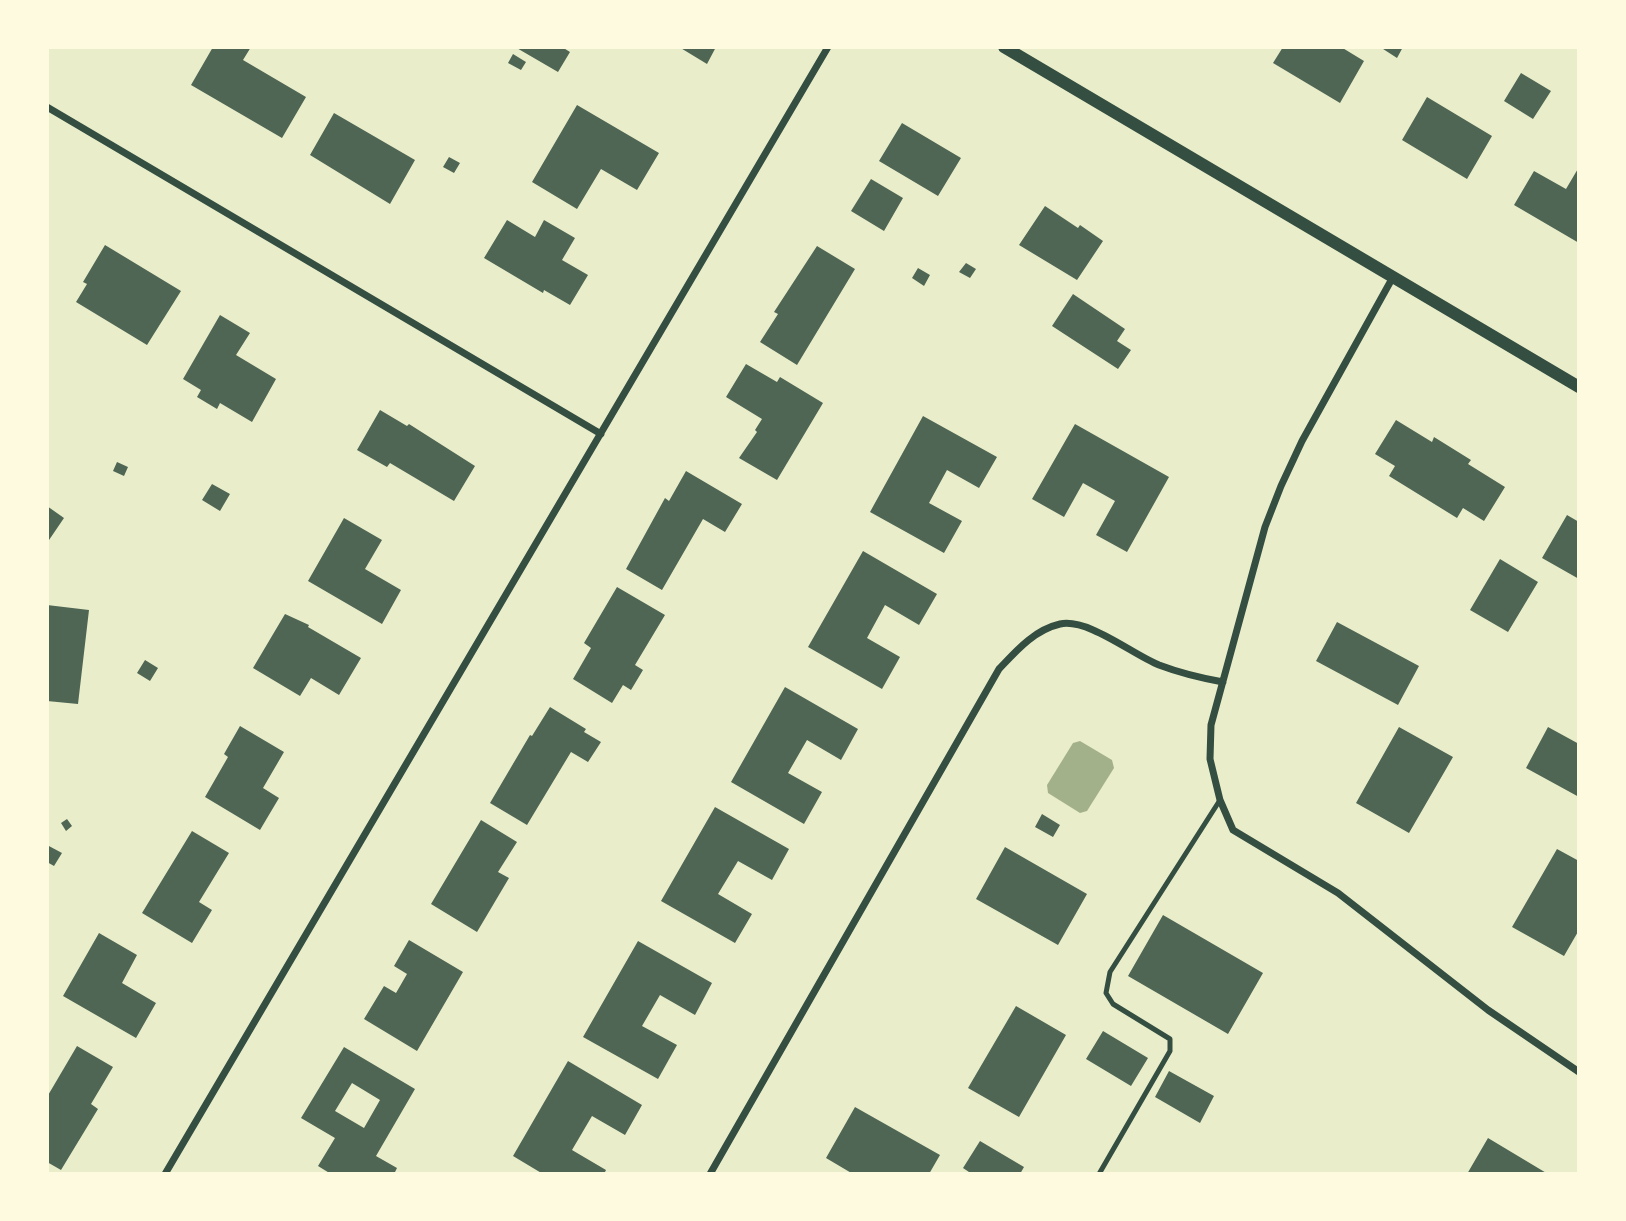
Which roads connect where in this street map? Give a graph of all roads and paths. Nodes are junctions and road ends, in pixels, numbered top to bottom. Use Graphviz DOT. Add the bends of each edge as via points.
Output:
graph roads {
  1 [pos="828,47"];
  2 [pos="1004,47"];
  3 [pos="47,107"];
  4 [pos="1393,277"];
  5 [pos="1579,387"];
  6 [pos="601,434"];
  7 [pos="1223,682"];
  8 [pos="1220,800"];
  9 [pos="1579,1072"];
  10 [pos="165,1174"];
  11 [pos="710,1174"];
  12 [pos="1099,1174"];
  1 -- 6 [label="street"];
  2 -- 4 [label="street"];
  3 -- 6 [label="street"];
  4 -- 5 [label="street"];
  4 -- 7 [label="street" via="1281,486 1265,527"];
  6 -- 10 [label="street"];
  7 -- 8 [label="street" via="1211,724 1210,759"];
  7 -- 11 [label="street" via="1156,664 1082,625 1042,630 1022,645 999,668"];
  8 -- 9 [label="street" via="1233,830 1338,893 1488,1010"];
  8 -- 12 [label="lane" via="1110,972 1106,993 1113,1004 1170,1038 1170,1051"];
}
